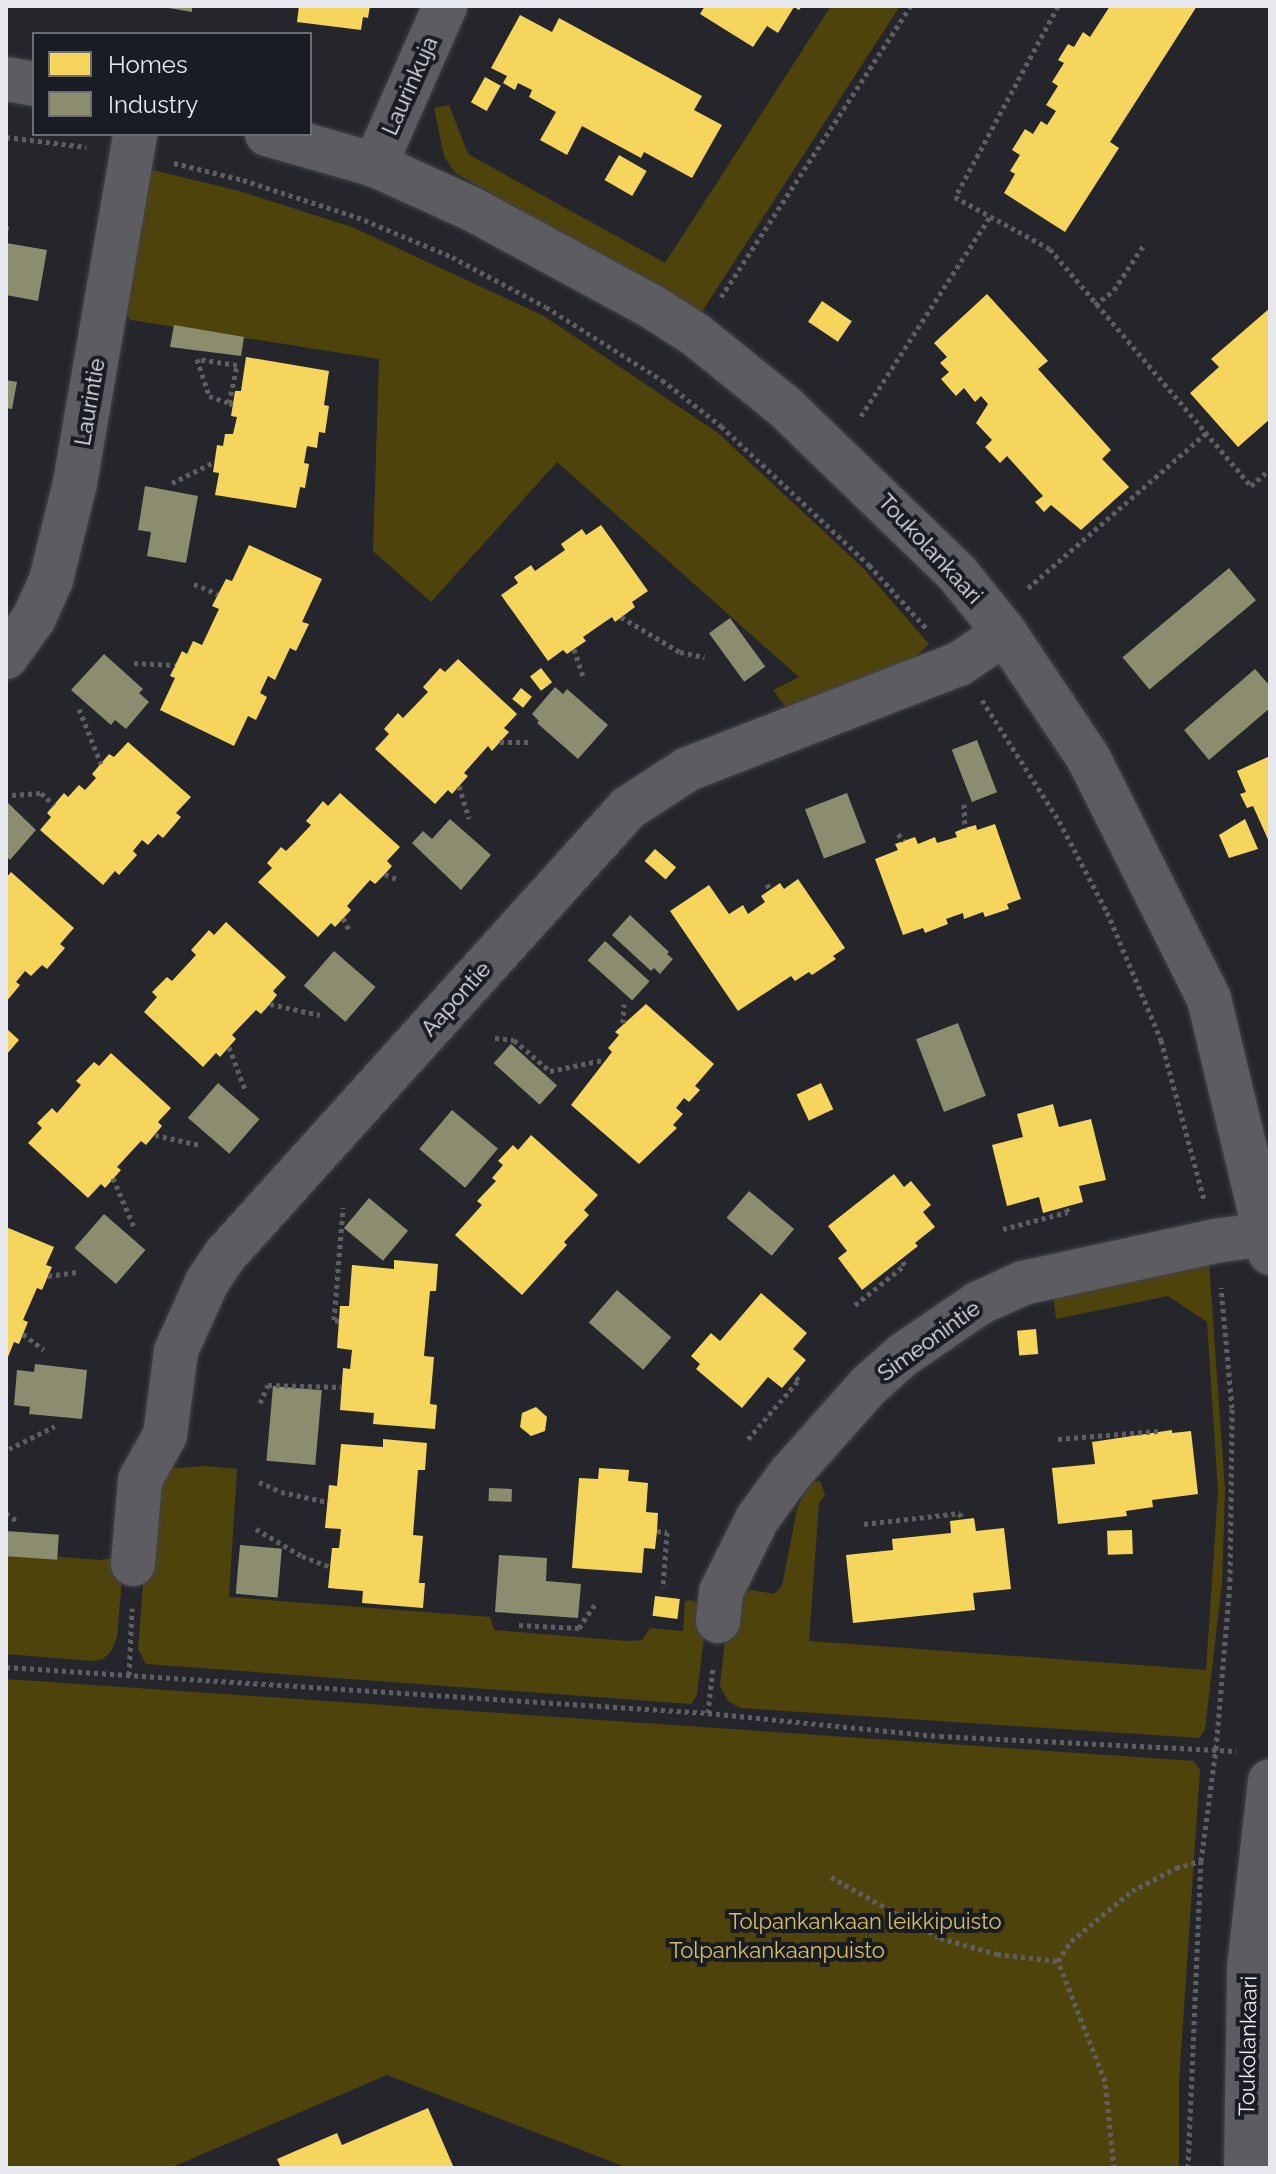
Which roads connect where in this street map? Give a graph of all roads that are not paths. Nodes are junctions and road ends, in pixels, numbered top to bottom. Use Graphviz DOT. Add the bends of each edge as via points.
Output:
graph roads {
  1 [pos="445,6"];
  2 [pos="6,79"];
  3 [pos="32,84"];
  4 [pos="274,136"];
  5 [pos="132,143"];
  6 [pos="375,165"];
  7 [pos="999,626"];
  8 [pos="6,657"];
  9 [pos="1268,1244"];
  10 [pos="133,1564"];
  11 [pos="718,1621"];
  12 [pos="1270,1781"];
  13 [pos="1246,2168"];
  1 -- 6 [label="street, Laurinkuja"];
  2 -- 3 [label="street"];
  4 -- 6 [label="street, Toukolankaari"];
  5 -- 8 [label="street, Laurintie" via="72,495 51,580 34,618"];
  6 -- 7 [label="street, Toukolankaari" via="571,261 696,335 837,453 957,573"];
  7 -- 9 [label="street, Toukolankaari" via="1089,759 1209,999"];
  7 -- 10 [label="street, Aapontie" via="959,664 688,769 628,808 226,1254 207,1282 176,1351 165,1435 140,1480"];
  9 -- 11 [label="street, Simeonintie" via="1215,1241 1023,1283 979,1303 903,1355 868,1386 757,1519 721,1592"];
  12 -- 13 [label="street, Toukolankaari" via="1249,1968"];
}
